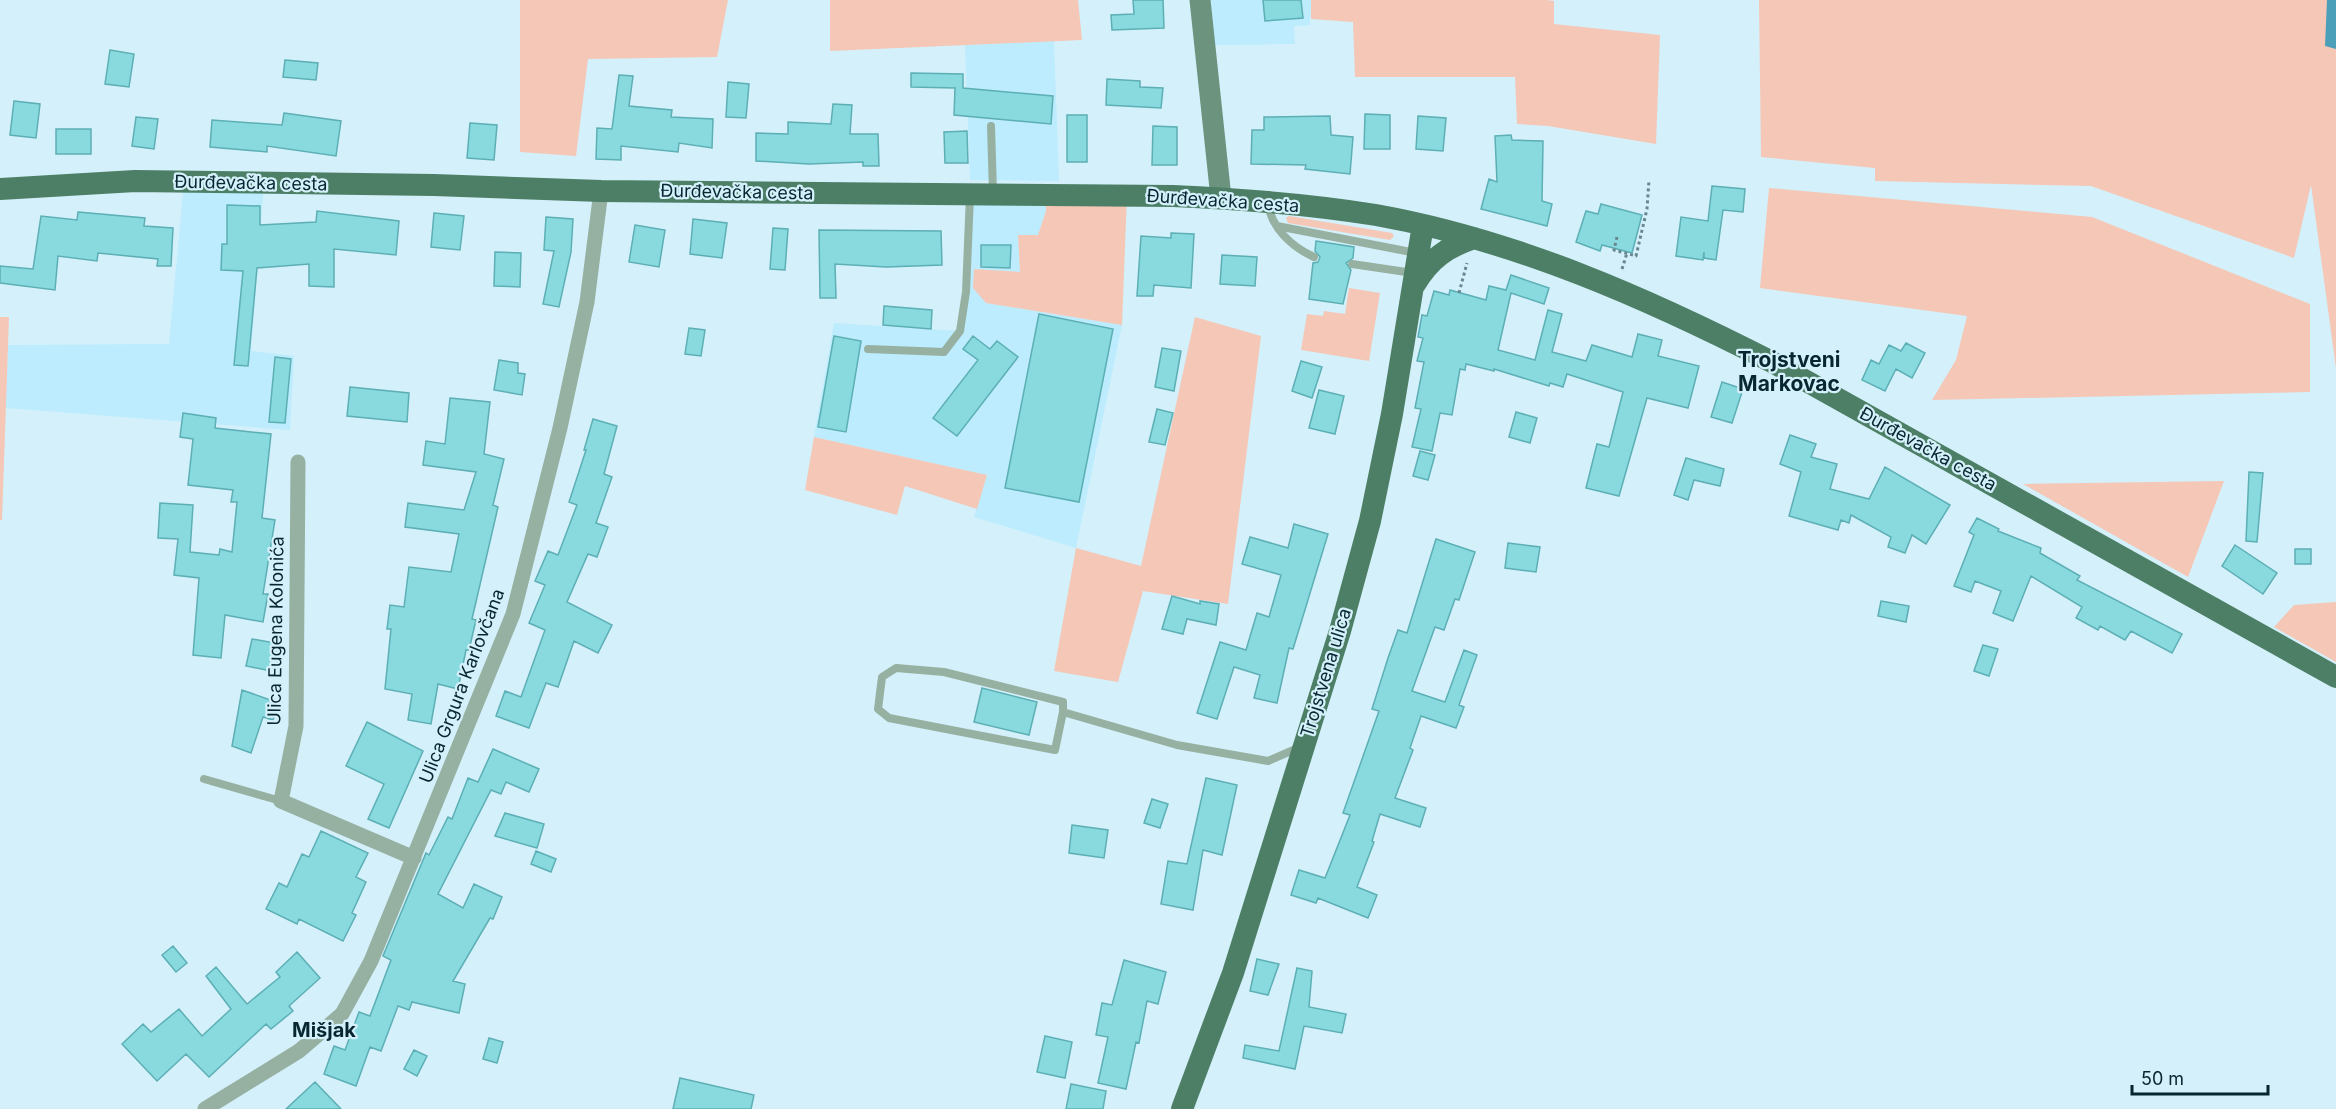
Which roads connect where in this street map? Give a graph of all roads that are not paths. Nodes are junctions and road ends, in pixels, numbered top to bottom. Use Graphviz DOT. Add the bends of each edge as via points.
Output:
graph roads {
  1 [pos="1200,0"];
  2 [pos="991,126"];
  3 [pos="0,189"];
  4 [pos="601,191"];
  5 [pos="970,194"];
  6 [pos="993,194"];
  7 [pos="1221,198"];
  8 [pos="1268,202"];
  9 [pos="1423,225"];
  10 [pos="1276,226"];
  11 [pos="1471,249"];
  12 [pos="1314,257"];
  13 [pos="1352,264"];
  14 [pos="1415,272"];
  15 [pos="868,349"];
  16 [pos="298,462"];
  17 [pos="2336,677"];
  18 [pos="1063,712"];
  19 [pos="1304,744"];
  20 [pos="204,779"];
  21 [pos="281,801"];
  22 [pos="414,858"];
  23 [pos="205,1109"];
  24 [pos="1182,1109"];
  1 -- 7 [label="main road"];
  2 -- 6 [label="lane"];
  3 -- 4 [label="main road, Đurđevačka cesta" via="135,181"];
  4 -- 5 [label="main road, Đurđevačka cesta"];
  4 -- 22 [label="street, Ulica Grgura Karlovčana" via="584,313 560,428 513,614"];
  5 -- 6 [label="main road, Đurđevačka cesta"];
  5 -- 15 [label="lane" via="966,292 960,331 944,352"];
  6 -- 7 [label="main road, Đurđevačka cesta"];
  7 -- 8 [label="main road, Đurđevačka cesta"];
  8 -- 9 [label="main road, Đurđevačka cesta" via="1330,208"];
  8 -- 10 [label="lane"];
  9 -- 11 [label="main road, Đurđevačka cesta"];
  9 -- 14 [label="main road, Trojstvena ulica"];
  10 -- 12 [label="lane" via="1299,250"];
  10 -- 14 [label="lane"];
  11 -- 14 [label="main road" via="1456,244"];
  11 -- 17 [label="main road, Đurđevačka cesta" via="1611,286 1682,315"];
  13 -- 14 [label="lane"];
  14 -- 19 [label="main road, Trojstvena ulica" via="1370,522"];
  16 -- 21 [label="street, Ulica Eugena Kolonića" via="296,726"];
  18 -- 18 [label="lane" via="1055,750 889,718 878,709 882,677 896,668 944,672 1063,702"];
  18 -- 19 [label="lane" via="1177,746 1268,761"];
  19 -- 24 [label="main road, Trojstvena ulica" via="1233,973"];
  20 -- 21 [label="lane"];
  21 -- 22 [label="street"];
  22 -- 23 [label="street, Ulica Grgura Karlovčana" via="371,961 342,1014 299,1051"];
}
